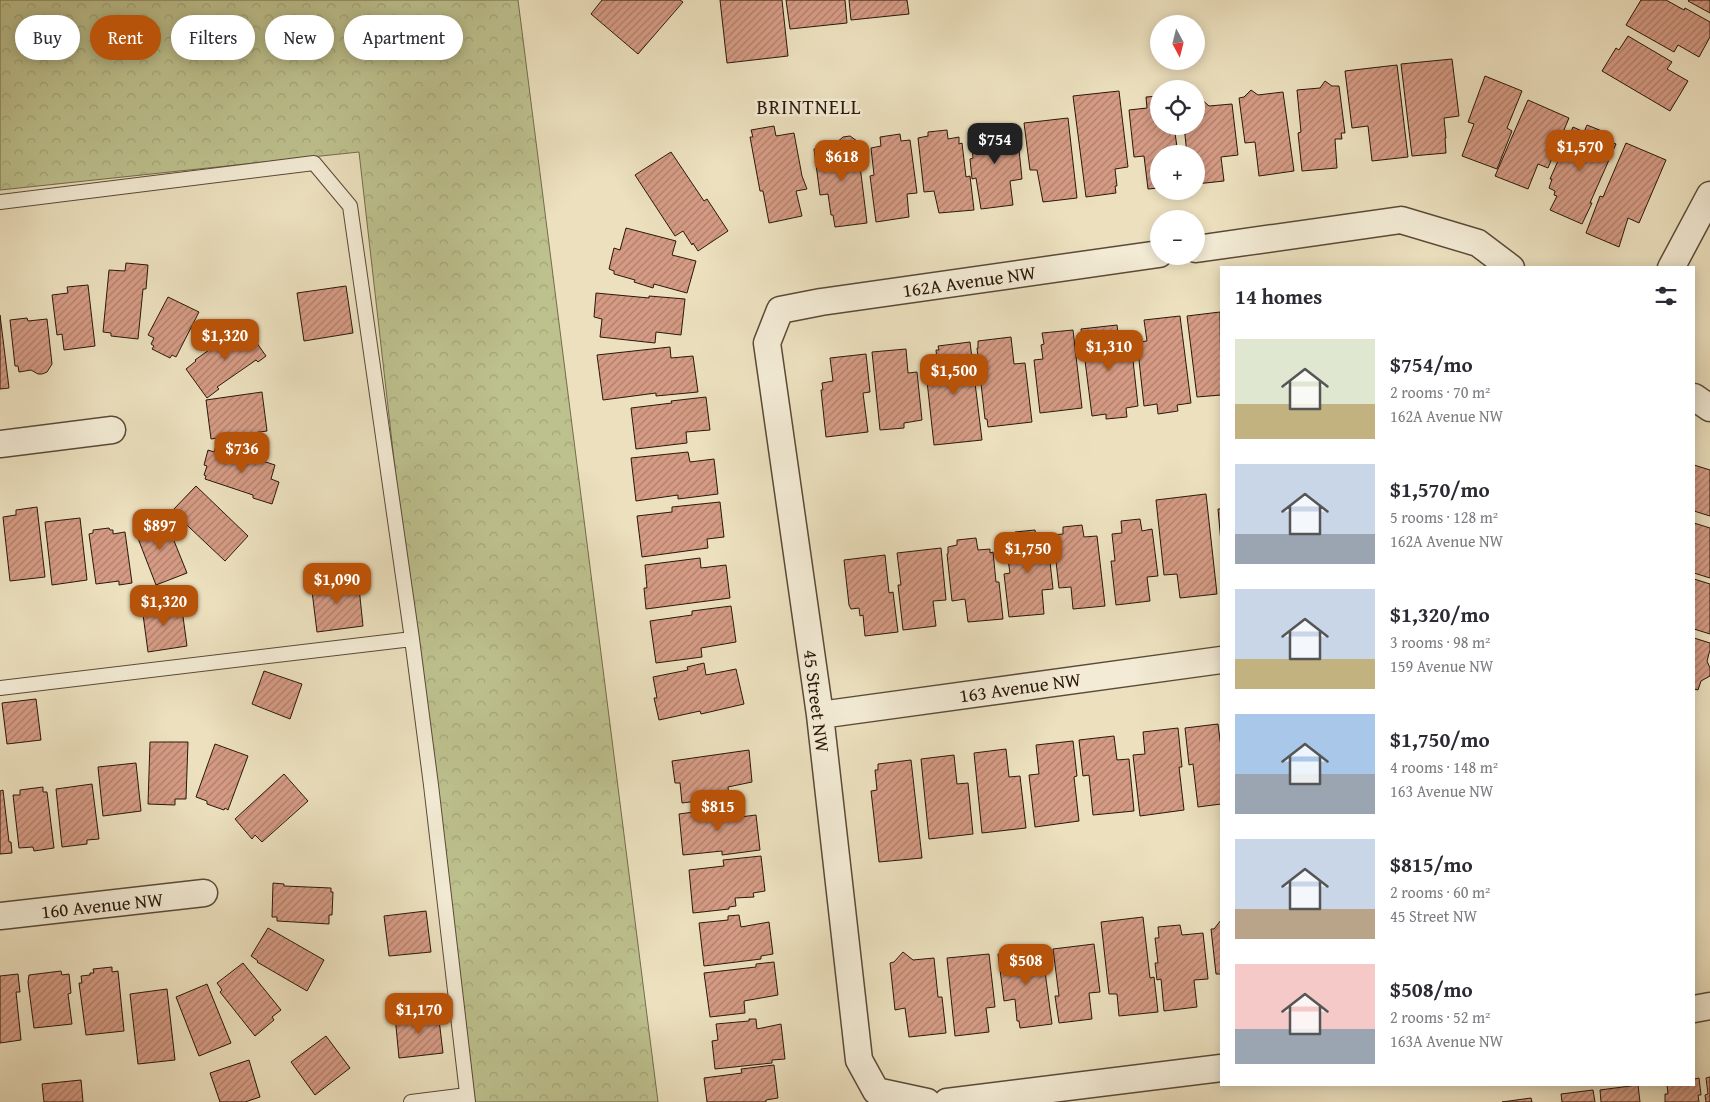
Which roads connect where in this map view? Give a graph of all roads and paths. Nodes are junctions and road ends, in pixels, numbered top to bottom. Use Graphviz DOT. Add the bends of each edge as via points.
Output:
graph roads {
  1 [pos="1710,195"];
  2 [pos="0,202"];
  3 [pos="1205,248"];
  4 [pos="1150,255"];
  5 [pos="1508,266"];
  6 [pos="1672,266"];
  7 [pos="780,310"];
  8 [pos="1695,398"];
  9 [pos="1710,408"];
  10 [pos="112,430"];
  11 [pos="0,444"];
  12 [pos="412,638"];
  13 [pos="1220,660"];
  14 [pos="0,688"];
  15 [pos="820,715"];
  16 [pos="204,893"];
  17 [pos="0,916"];
  18 [pos="1710,1006"];
  19 [pos="1695,1008"];
  20 [pos="1220,1068"];
  21 [pos="468,1099"];
  22 [pos="411,1102"];
  23 [pos="927,1102"];
  24 [pos="946,1102"];
  1 -- 6 [label="street"];
  2 -- 12 [label="lane" via="314,163 350,206"];
  3 -- 5 [label="street" via="1401,220 1478,243"];
  4 -- 7 [label="street, 162A Avenue NW"];
  7 -- 15 [label="street, 45 Street NW" via="767,343"];
  8 -- 9 [label="street"];
  10 -- 11 [label="street"];
  12 -- 14 [label="lane"];
  12 -- 21 [label="lane"];
  13 -- 15 [label="street, 163 Avenue NW"];
  15 -- 23 [label="street, 45 Street NW" via="859,1060 876,1091"];
  16 -- 17 [label="street, 160 Avenue NW"];
  18 -- 19 [label="street"];
  20 -- 24 [label="street"];
  21 -- 22 [label="lane"];
}
